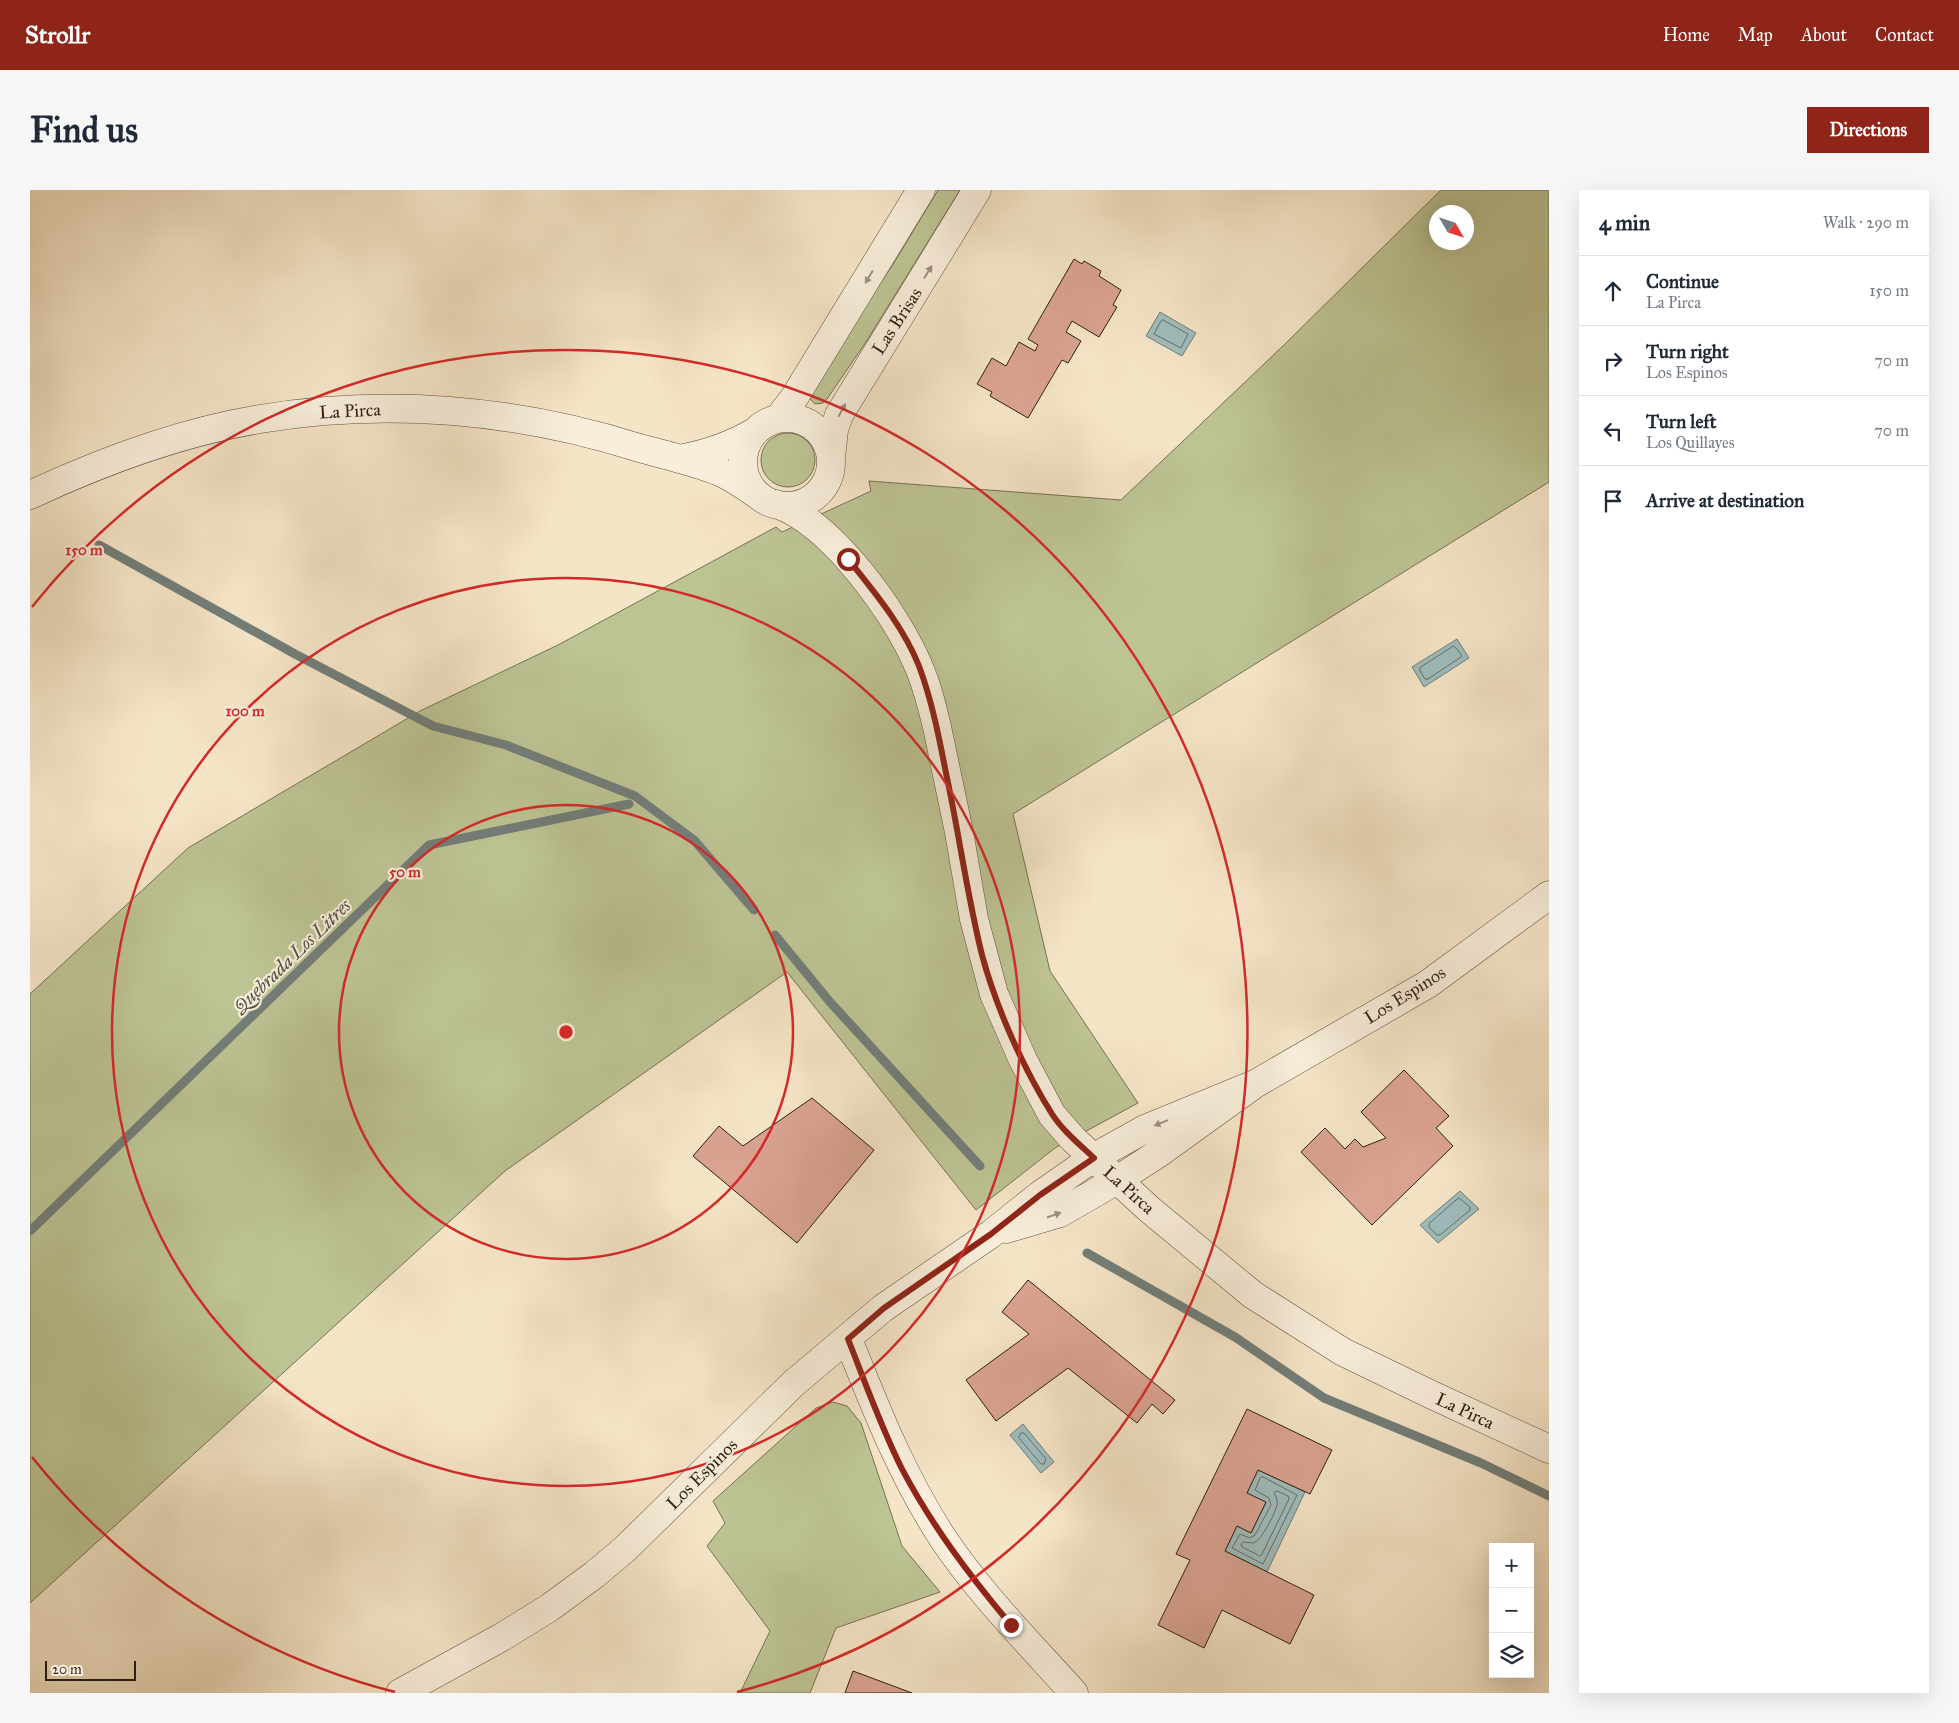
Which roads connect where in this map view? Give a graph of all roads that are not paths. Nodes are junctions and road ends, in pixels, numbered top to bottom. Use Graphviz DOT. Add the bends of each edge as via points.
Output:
graph roads {
  1 [pos="921,190"];
  2 [pos="976,190"];
  3 [pos="767,425"];
  4 [pos="677,460"];
  5 [pos="830,467"];
  6 [pos="30,495"];
  7 [pos="767,500"];
  8 [pos="848,559"];
  9 [pos="1549,895"];
  10 [pos="1255,1084"];
  11 [pos="1094,1158"];
  12 [pos="1119,1179"];
  13 [pos="991,1234"];
  14 [pos="848,1339"];
  15 [pos="1549,1449"];
  16 [pos="400,1693"];
  17 [pos="1074,1693"];
  1 -- 3 [label="street, one-way" via="794,398"];
  5 -- 2 [label="street, Las Brisas, one-way" via="839,415"];
  3 -- 4 [label="street, La Pirca" via="728,446"];
  3 -- 5 [label="street" via="793,418 807,422 827,443"];
  3 -- 7 [label="street" via="748,442 743,456 744,471 750,485"];
  4 -- 6 [label="street, La Pirca" via="611,439 518,419 472,412 367,409 261,419 213,429 115,459"];
  4 -- 7 [label="street, La Pirca" via="720,472"];
  5 -- 7 [label="street" via="822,488 802,504 789,506"];
  5 -- 8 [label="street, La Pirca" via="824,498 827,515"];
  7 -- 8 [label="street, La Pirca" via="805,518"];
  8 -- 11 [label="street, La Pirca" via="900,629 929,696 959,832 974,919 994,994 1009,1031 1052,1115"];
  9 -- 10 [label="street, Los Espinos" via="1428,984"];
  10 -- 11 [label="street, Los Espinos, one-way" via="1145,1129"];
  10 -- 12 [label="street, Los Espinos"];
  11 -- 12 [label="street, La Pirca"];
  11 -- 13 [label="street, Los Espinos"];
  13 -- 12 [label="street, Los Espinos, one-way" via="1060,1213"];
  12 -- 15 [label="street, La Pirca" via="1149,1209 1253,1295 1335,1347"];
  13 -- 14 [label="street, Los Espinos" via="884,1308"];
  14 -- 16 [label="street, Los Espinos" via="794,1384 594,1576 510,1632"];
  14 -- 17 [label="street" via="886,1435 936,1526 982,1591"];
}
